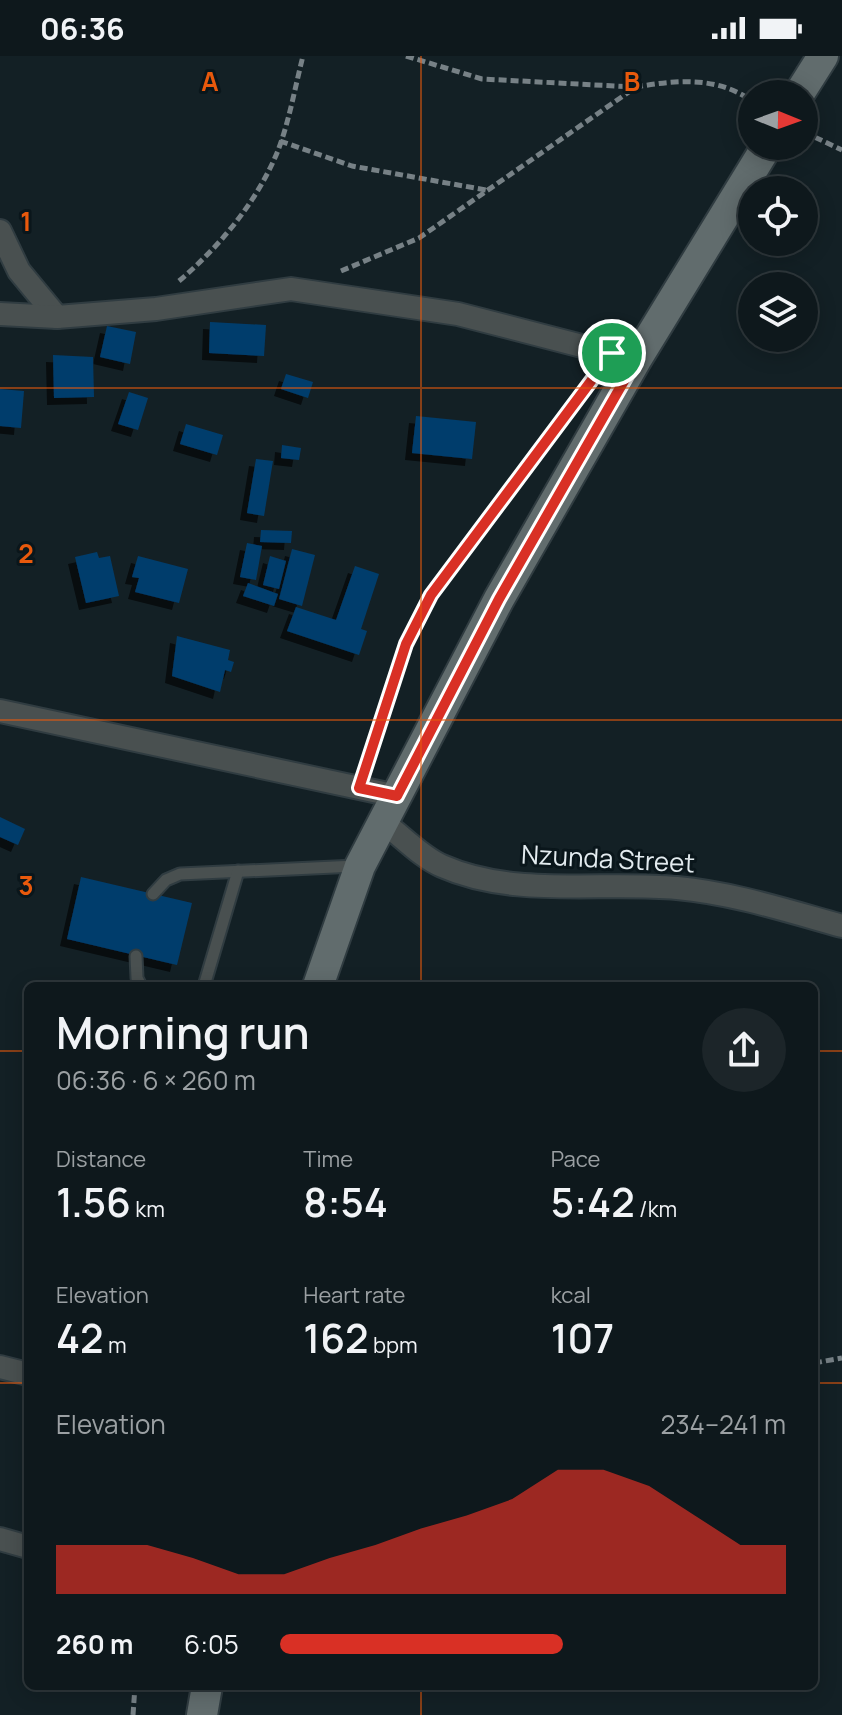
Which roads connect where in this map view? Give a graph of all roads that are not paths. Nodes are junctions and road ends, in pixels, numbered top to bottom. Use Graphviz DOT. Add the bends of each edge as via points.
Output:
graph roads {
  1 [pos="823,56"];
  2 [pos="808,80"];
  3 [pos="758,160"];
  4 [pos="0,231"];
  5 [pos="0,314"];
  6 [pos="57,317"];
  7 [pos="636,360"];
  8 [pos="0,711"];
  9 [pos="390,809"];
  10 [pos="360,866"];
  11 [pos="238,871"];
  12 [pos="153,894"];
  13 [pos="842,926"];
  14 [pos="136,956"];
  15 [pos="139,982"];
  16 [pos="205,982"];
  17 [pos="319,982"];
  18 [pos="0,1367"];
  19 [pos="24,1373"];
  20 [pos="0,1539"];
  21 [pos="24,1546"];
  22 [pos="206,1690"];
  23 [pos="202,1715"];
  1 -- 2 [label="main road"];
  3 -- 7 [label="main road"];
  4 -- 6 [label="street" via="19,271"];
  5 -- 6 [label="street"];
  6 -- 7 [label="street" via="291,289 458,314"];
  7 -- 9 [label="main road" via="499,599"];
  8 -- 9 [label="street" via="359,788"];
  9 -- 10 [label="main road"];
  9 -- 13 [label="street, Nzunda Street" via="439,865 476,878 678,888"];
  10 -- 11 [label="lane"];
  10 -- 17 [label="main road"];
  11 -- 12 [label="lane" via="180,874"];
  11 -- 16 [label="lane"];
  14 -- 15 [label="lane"];
  18 -- 19 [label="street"];
  20 -- 21 [label="street"];
  22 -- 23 [label="main road"];
}
